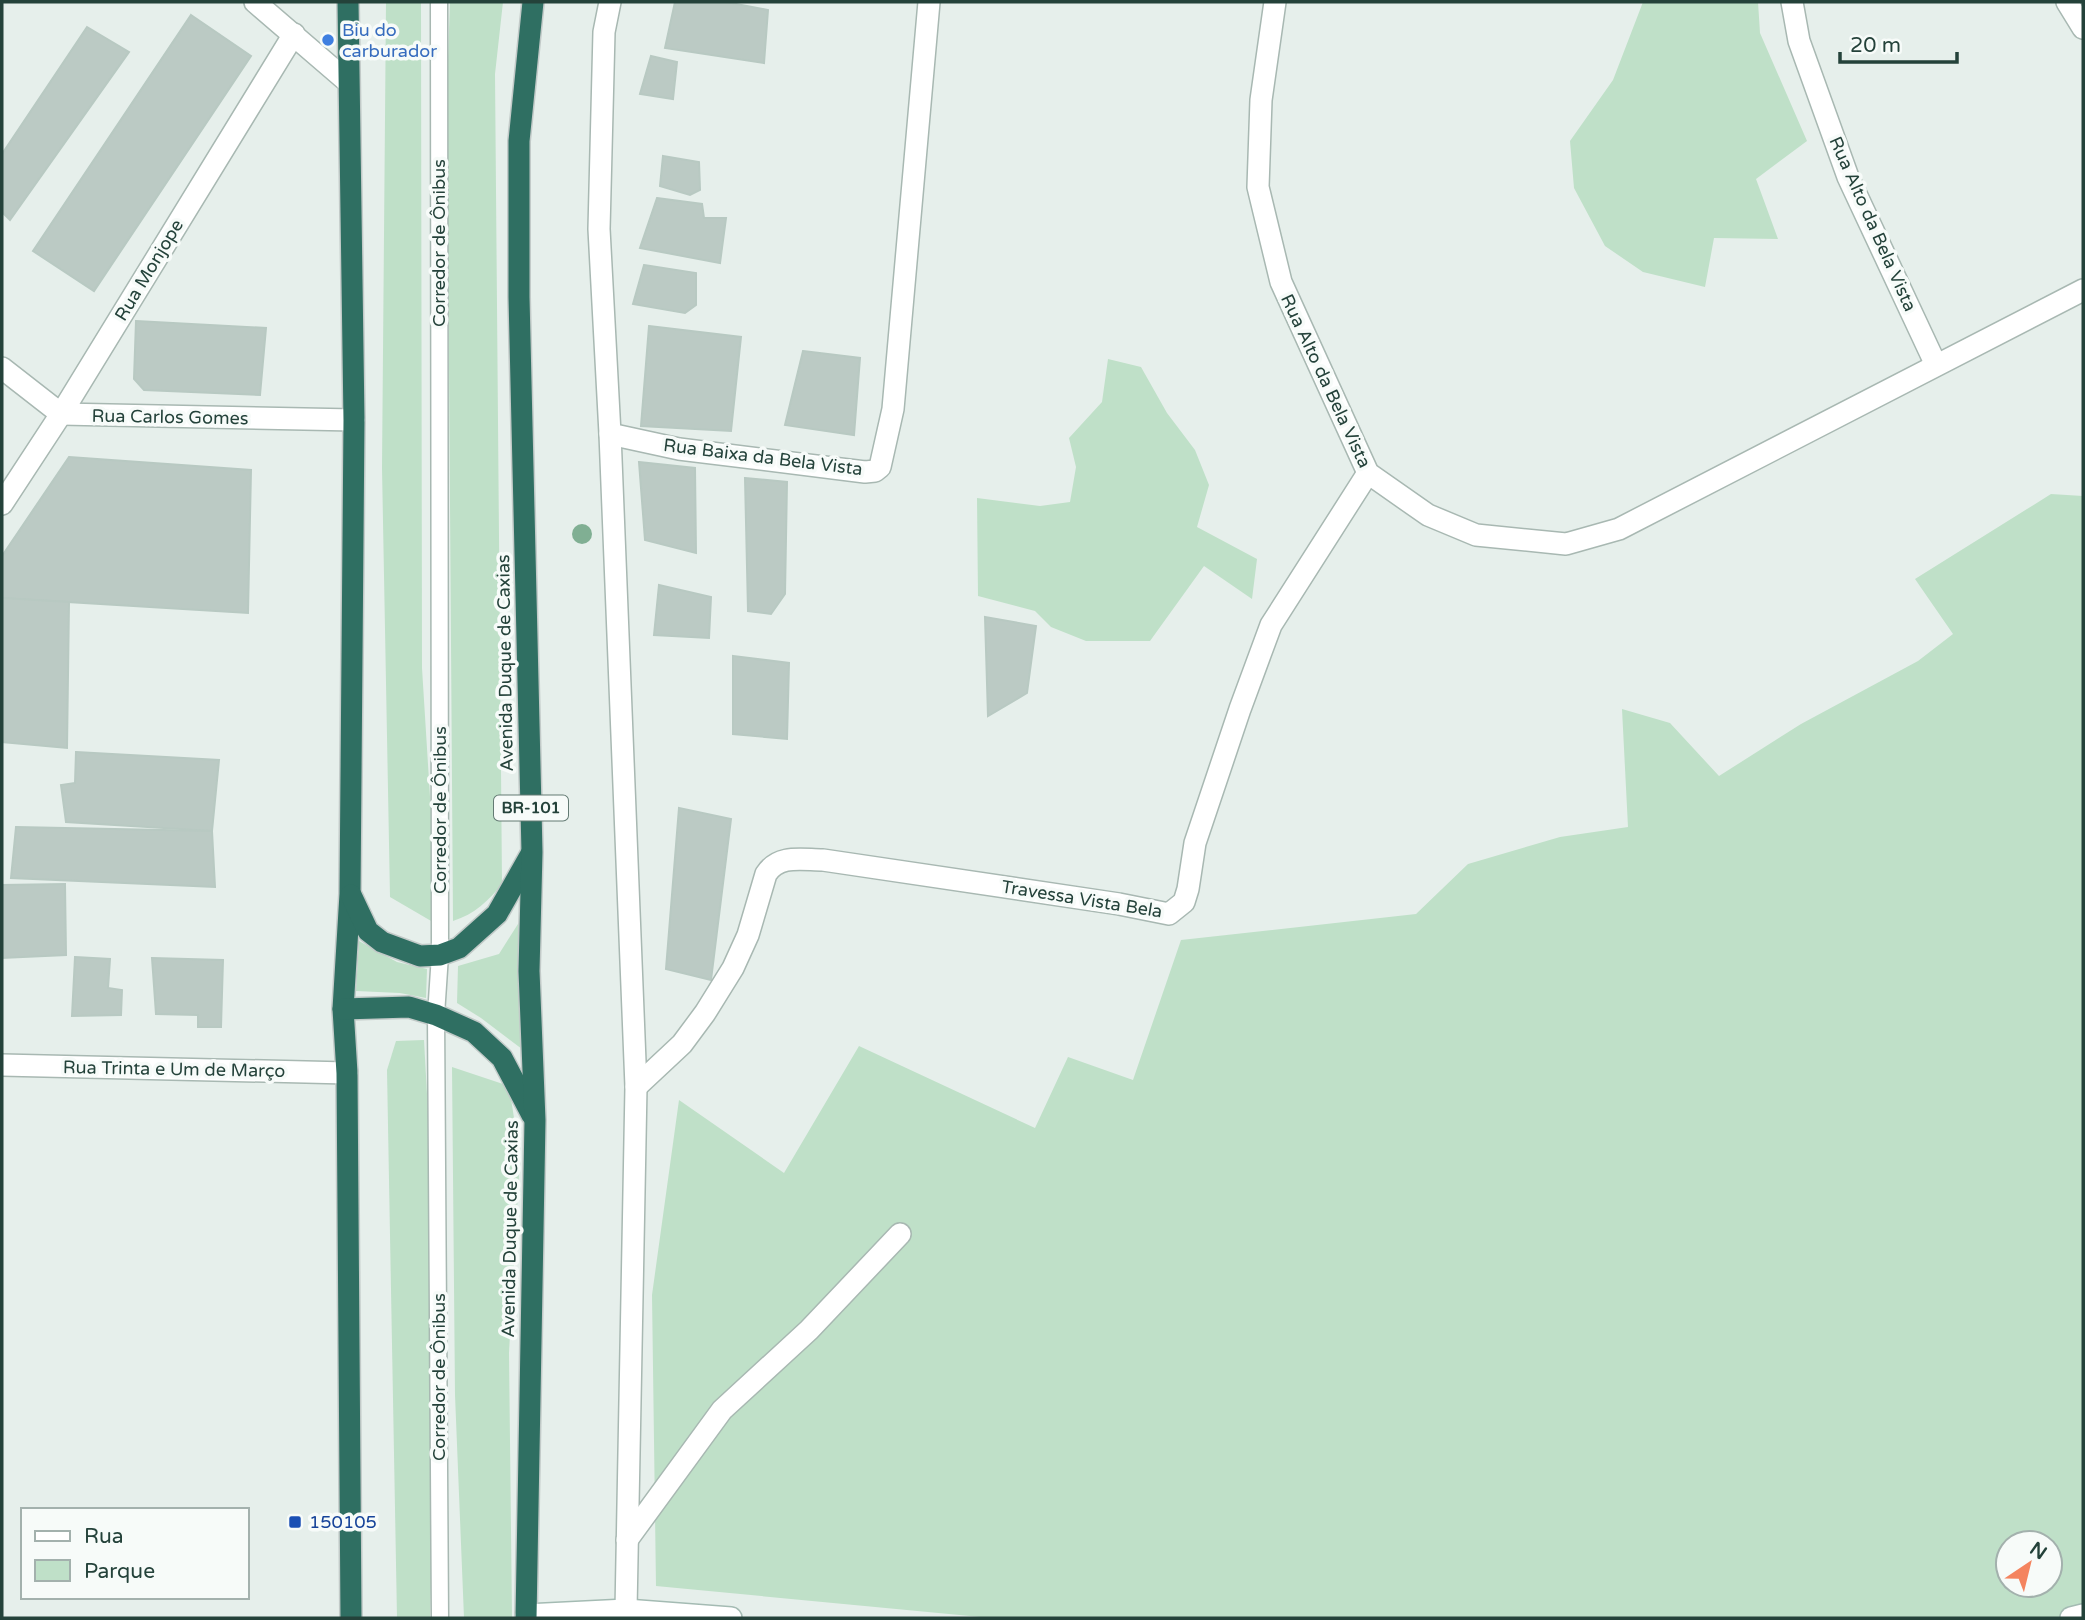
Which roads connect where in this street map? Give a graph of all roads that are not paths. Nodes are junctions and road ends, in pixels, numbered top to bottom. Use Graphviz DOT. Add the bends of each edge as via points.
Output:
graph roads {
  1 [pos="255,2"];
  2 [pos="348,2"];
  3 [pos="439,2"];
  4 [pos="533,2"];
  5 [pos="610,2"];
  6 [pos="929,2"];
  7 [pos="1275,2"];
  8 [pos="1792,2"];
  9 [pos="2067,2"];
  10 [pos="2083,28"];
  11 [pos="294,34"];
  12 [pos="348,82"];
  13 [pos="2083,290"];
  14 [pos="1936,365"];
  15 [pos="2,368"];
  16 [pos="61,414"];
  17 [pos="354,420"];
  18 [pos="610,434"];
  19 [pos="1368,473"];
  20 [pos="2,504"];
  21 [pos="532,852"];
  22 [pos="350,894"];
  23 [pos="440,955"];
  24 [pos="343,1009"];
  25 [pos="436,1015"];
  26 [pos="2,1065"];
  27 [pos="347,1073"];
  28 [pos="636,1087"];
  29 [pos="535,1120"];
  30 [pos="900,1234"];
  31 [pos="627,1540"];
  32 [pos="626,1610"];
  33 [pos="659,1615"];
  34 [pos="2083,1615"];
  35 [pos="526,1617"];
  36 [pos="351,1618"];
  37 [pos="439,1618"];
  38 [pos="731,1618"];
  39 [pos="2071,1618"];
  1 -- 11 [label="street"];
  2 -- 12 [label="highway"];
  3 -- 23 [label="lane, Corredor de Ônibus"];
  4 -- 21 [label="highway, Avenida Duque de Caxias / BR-101" via="519,141"];
  5 -- 18 [label="street" via="604,32 599,229"];
  6 -- 18 [label="street, Rua Baixa da Bela Vista" via="893,408 880,467 865,472 679,449"];
  7 -- 19 [label="street, Rua Alto da Bela Vista" via="1261,100 1258,187 1280,282"];
  8 -- 14 [label="street, Rua Alto da Bela Vista" via="1799,41 1848,177"];
  9 -- 10 [label="street"];
  11 -- 12 [label="street"];
  11 -- 16 [label="street, Rua Monjope"];
  12 -- 17 [label="highway"];
  13 -- 14 [label="street, Rua Alto da Bela Vista"];
  14 -- 19 [label="street, Rua Alto da Bela Vista" via="1619,529 1566,544 1476,535 1428,515"];
  15 -- 16 [label="street"];
  16 -- 17 [label="street, Rua Carlos Gomes"];
  16 -- 20 [label="street, Rua Monjope"];
  17 -- 22 [label="highway"];
  18 -- 28 [label="street"];
  19 -- 28 [label="street, Travessa Vista Bela" via="1271,625 1195,843 1184,902 1169,914 823,860 783,860 766,874 748,935 705,1013 682,1044"];
  21 -- 23 [label="highway" via="497,914 459,948"];
  21 -- 29 [label="highway, Avenida Duque de Caxias / BR-101" via="529,971"];
  22 -- 23 [label="highway" via="368,931 382,943 420,956"];
  22 -- 24 [label="highway"];
  23 -- 25 [label="lane, Corredor de Ônibus"];
  24 -- 25 [label="highway" via="409,1007"];
  24 -- 27 [label="highway"];
  25 -- 29 [label="highway" via="474,1032 502,1058"];
  25 -- 37 [label="lane, Corredor de Ônibus"];
  26 -- 27 [label="street, Rua Trinta e Um de Março"];
  27 -- 36 [label="highway"];
  28 -- 31 [label="street"];
  29 -- 35 [label="highway, Avenida Duque de Caxias / BR-101"];
  30 -- 31 [label="street" via="810,1330 722,1410"];
  31 -- 32 [label="street"];
  32 -- 33 [label="street"];
  32 -- 35 [label="street"];
  33 -- 38 [label="street"];
  34 -- 39 [label="street"];
}
